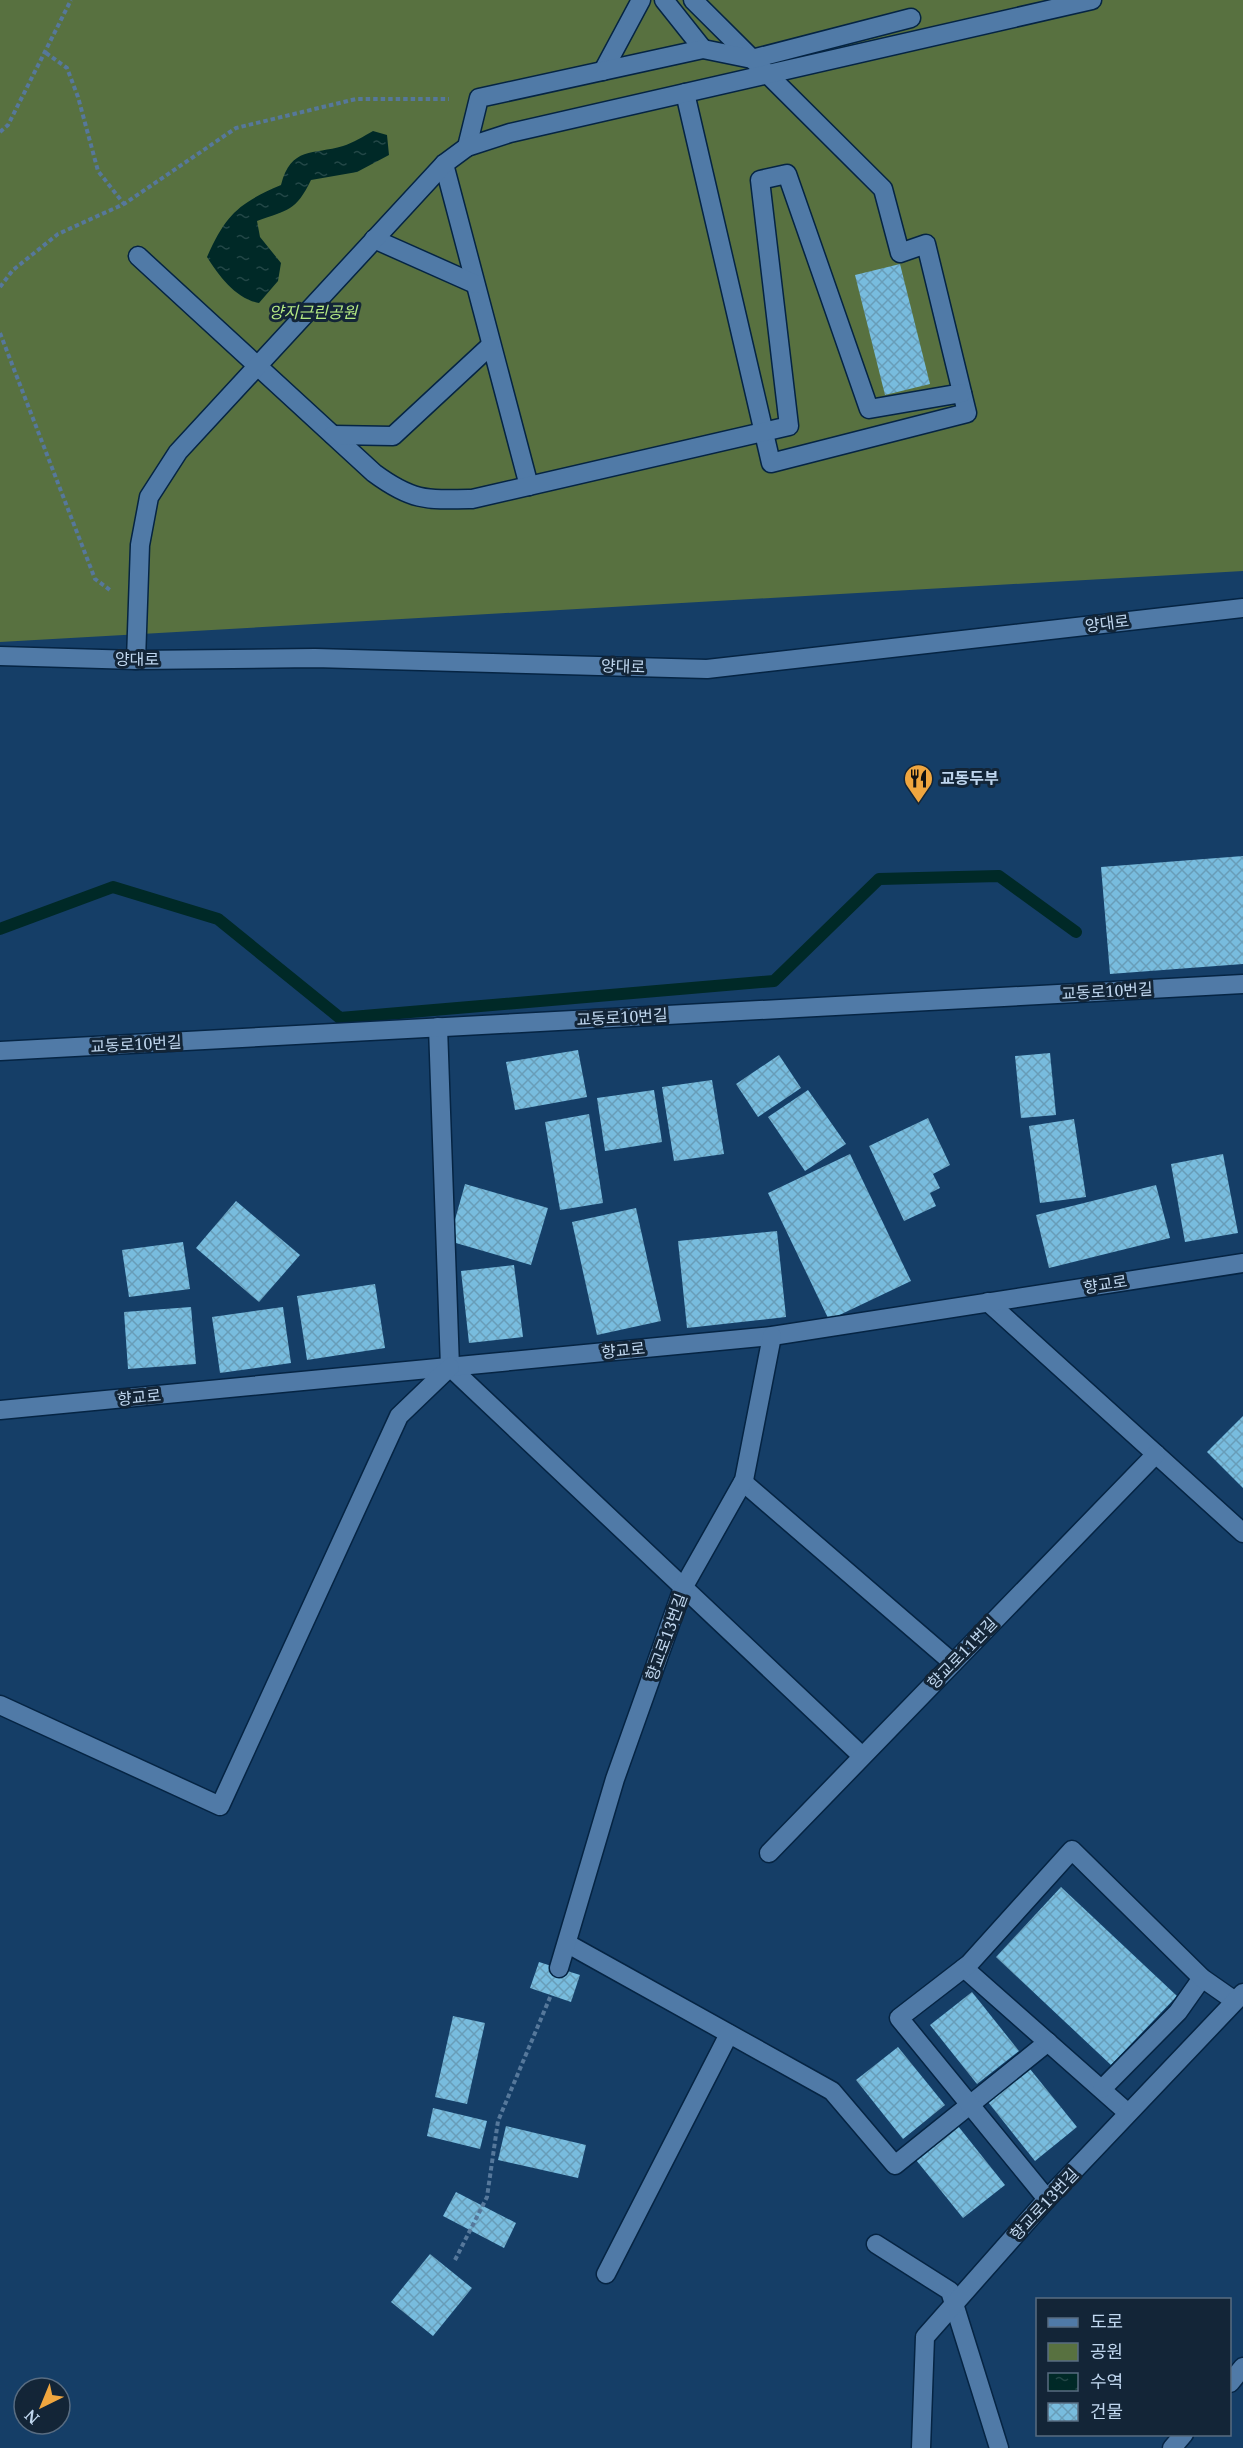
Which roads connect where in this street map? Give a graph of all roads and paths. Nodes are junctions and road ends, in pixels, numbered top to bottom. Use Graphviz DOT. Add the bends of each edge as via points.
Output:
graph roads {
  1 [pos="71,0"];
  2 [pos="641,0"];
  3 [pos="664,0"];
  4 [pos="693,0"];
  5 [pos="1089,0"];
  6 [pos="911,18"];
  7 [pos="703,49"];
  8 [pos="46,53"];
  9 [pos="752,59"];
  10 [pos="603,71"];
  11 [pos="767,74"];
  12 [pos="685,93"];
  13 [pos="479,99"];
  14 [pos="0,132"];
  15 [pos="467,147"];
  16 [pos="444,164"];
  17 [pos="124,204"];
  18 [pos="374,239"];
  19 [pos="138,256"];
  20 [pos="475,284"];
  21 [pos="0,287"];
  22 [pos="0,333"];
  23 [pos="490,346"];
  24 [pos="260,366"];
  25 [pos="962,393"];
  26 [pos="764,432"];
  27 [pos="333,435"];
  28 [pos="529,486"];
  29 [pos="1243,608"];
  30 [pos="138,609"];
  31 [pos="0,656"];
  32 [pos="136,660"];
  33 [pos="1243,984"];
  34 [pos="438,1027"];
  35 [pos="0,1051"];
  36 [pos="1243,1263"];
  37 [pos="988,1302"];
  38 [pos="772,1336"];
  39 [pos="450,1367"];
  40 [pos="0,1410"];
  41 [pos="1156,1454"];
  42 [pos="743,1482"];
  43 [pos="1243,1533"];
  44 [pos="683,1588"];
  45 [pos="953,1664"];
  46 [pos="0,1705"];
  47 [pos="862,1756"];
  48 [pos="769,1852"];
  49 [pos="568,1944"];
  50 [pos="560,1968"];
  51 [pos="964,1968"];
  52 [pos="1202,1978"];
  53 [pos="551,1995"];
  54 [pos="1239,1997"];
  55 [pos="729,2034"];
  56 [pos="1048,2043"];
  57 [pos="1102,2090"];
  58 [pos="969,2105"];
  59 [pos="1128,2114"];
  60 [pos="1047,2199"];
  61 [pos="876,2244"];
  62 [pos="455,2260"];
  63 [pos="606,2274"];
  64 [pos="954,2302"];
  65 [pos="1243,2367"];
  66 [pos="1231,2381"];
  67 [pos="1182,2436"];
  68 [pos="921,2448"];
  69 [pos="999,2448"];
  70 [pos="1172,2448"];
  1 -- 8 [label="path"];
  2 -- 10 [label="street"];
  3 -- 7 [label="street"];
  4 -- 9 [label="street"];
  5 -- 11 [label="street"];
  6 -- 9 [label="street"];
  7 -- 9 [label="street"];
  7 -- 10 [label="street"];
  8 -- 14 [label="path" via="8,125"];
  8 -- 17 [label="path" via="67,68 98,171"];
  9 -- 11 [label="street"];
  10 -- 13 [label="street"];
  11 -- 12 [label="street"];
  11 -- 25 [label="street" via="884,189 900,253 926,244"];
  12 -- 15 [label="street" via="510,133"];
  12 -- 26 [label="street"];
  13 -- 15 [label="street"];
  13 -- 17 [label="path" via="356,99 236,128"];
  15 -- 16 [label="street"];
  16 -- 18 [label="street"];
  16 -- 20 [label="street"];
  17 -- 21 [label="path" via="58,234 13,270"];
  18 -- 20 [label="street"];
  18 -- 24 [label="street"];
  19 -- 24 [label="street"];
  20 -- 23 [label="street"];
  22 -- 30 [label="path" via="95,579"];
  23 -- 27 [label="street" via="393,436"];
  23 -- 28 [label="street"];
  24 -- 27 [label="street"];
  24 -- 30 [label="street" via="178,452 149,497 140,545"];
  25 -- 26 [label="street" via="967,413 771,463"];
  25 -- 26 [label="street" via="869,410 787,174 760,180 789,426"];
  26 -- 28 [label="street"];
  27 -- 28 [label="street" via="397,490 426,500 471,499"];
  29 -- 32 [label="street, 양대로" via="707,669 315,658"];
  30 -- 32 [label="street"];
  31 -- 32 [label="street, 양대로"];
  33 -- 34 [label="street, 교동로10번길"];
  34 -- 35 [label="street, 교동로10번길"];
  34 -- 39 [label="street"];
  36 -- 37 [label="street, 향교로"];
  37 -- 38 [label="street, 향교로"];
  37 -- 41 [label="street"];
  38 -- 39 [label="street, 향교로"];
  38 -- 42 [label="street, 향교로13번길"];
  39 -- 40 [label="street, 향교로"];
  39 -- 44 [label="street"];
  39 -- 46 [label="street" via="399,1416 220,1806"];
  41 -- 43 [label="street"];
  41 -- 45 [label="street, 향교로11번길"];
  42 -- 44 [label="street, 향교로13번길"];
  42 -- 45 [label="street"];
  44 -- 47 [label="street"];
  44 -- 49 [label="street, 향교로13번길" via="615,1779"];
  45 -- 47 [label="street, 향교로11번길"];
  47 -- 48 [label="street, 향교로11번길"];
  49 -- 50 [label="street, 향교로13번길"];
  49 -- 55 [label="street"];
  51 -- 52 [label="street" via="1072,1850"];
  51 -- 56 [label="street"];
  51 -- 58 [label="street" via="899,2018"];
  52 -- 54 [label="street"];
  52 -- 57 [label="street" via="1178,2012"];
  53 -- 62 [label="path" via="498,2121 487,2197"];
  54 -- 59 [label="street, 향교로13번길"];
  55 -- 58 [label="street" via="832,2091 895,2165"];
  55 -- 63 [label="street"];
  56 -- 57 [label="street"];
  56 -- 58 [label="street"];
  57 -- 59 [label="street"];
  58 -- 60 [label="street"];
  59 -- 60 [label="street, 향교로13번길"];
  60 -- 64 [label="street, 향교로13번길"];
  61 -- 64 [label="street" via="950,2291"];
  64 -- 68 [label="street, 향교로13번길" via="925,2337"];
  64 -- 69 [label="street"];
  65 -- 66 [label="street"];
  67 -- 70 [label="street"];
}
